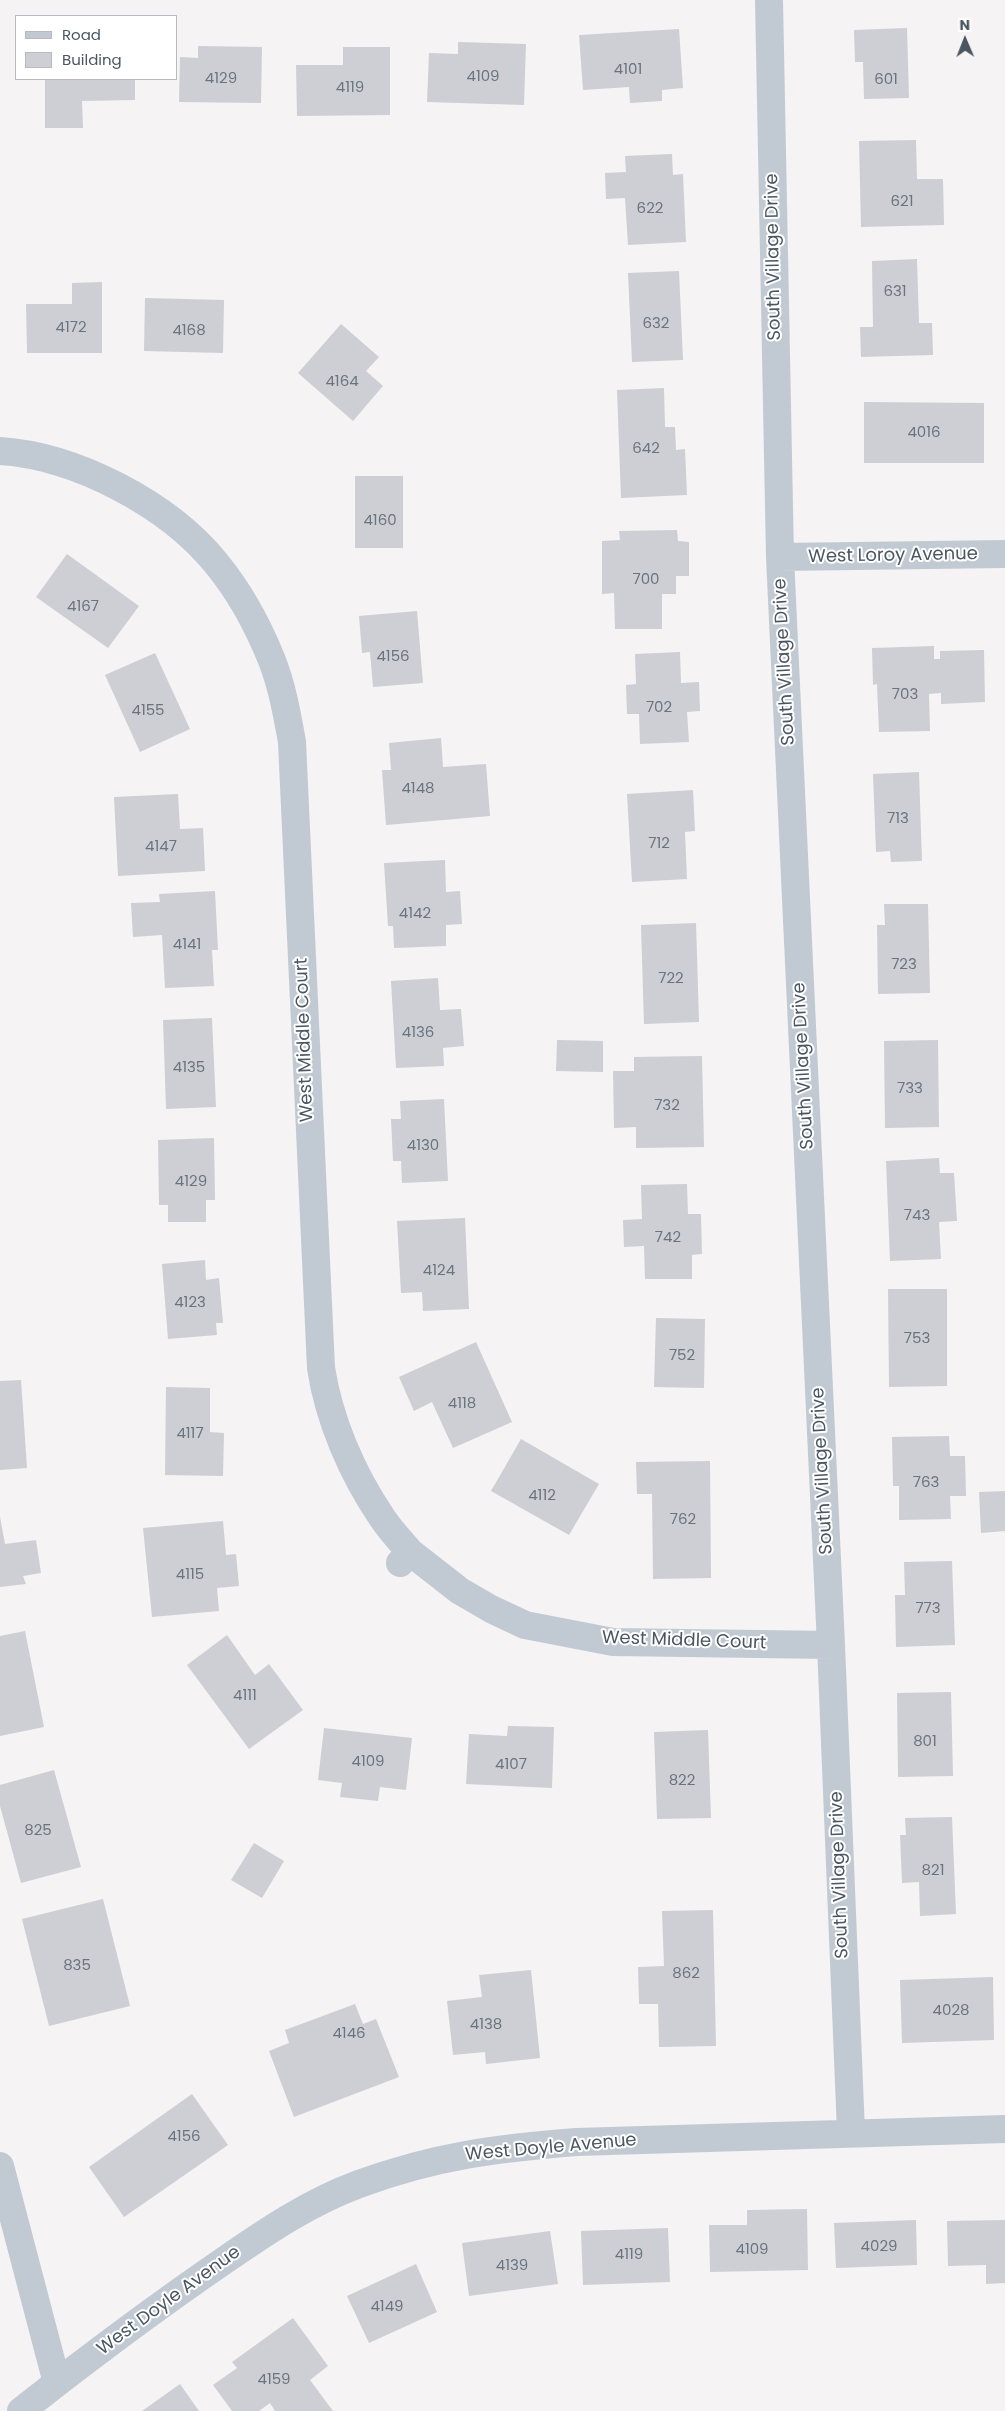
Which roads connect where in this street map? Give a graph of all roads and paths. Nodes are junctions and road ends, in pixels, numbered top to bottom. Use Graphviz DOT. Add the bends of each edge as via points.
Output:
graph roads {
  1 [pos="769,0"];
  2 [pos="0,451"];
  3 [pos="1005,554"];
  4 [pos="780,558"];
  5 [pos="831,1645"];
  6 [pos="1005,2129"];
  7 [pos="851,2132"];
  8 [pos="0,2166"];
  9 [pos="56,2383"];
  10 [pos="21,2411"];
  1 -- 4 [label="street, South Village Drive"];
  2 -- 5 [label="street, West Middle Court" via="46,458 78,468 191,529 237,593 271,659 283,692 292,742 320,1368 327,1402 352,1466 405,1558 491,1609 525,1625 613,1642"];
  3 -- 4 [label="street, West Loroy Avenue"];
  4 -- 5 [label="street, South Village Drive"];
  5 -- 7 [label="street, South Village Drive"];
  6 -- 7 [label="street, West Doyle Avenue"];
  7 -- 9 [label="street, West Doyle Avenue" via="510,2147 406,2168 306,2208 192,2282"];
  8 -- 9 [label="street"];
  9 -- 10 [label="street, West Doyle Avenue"];
}
